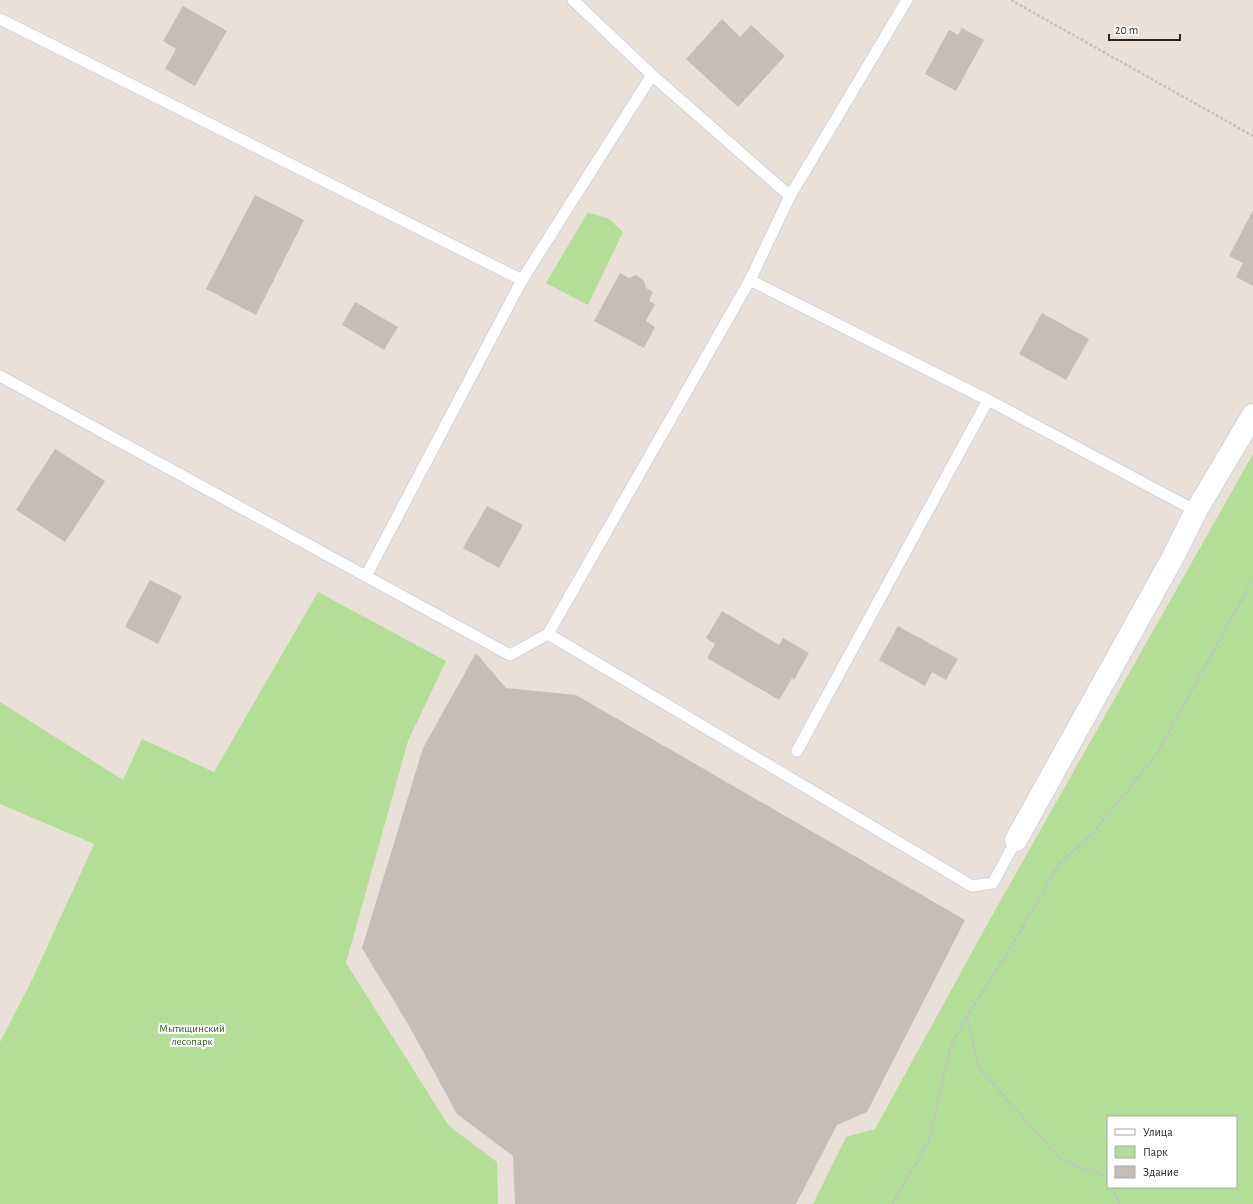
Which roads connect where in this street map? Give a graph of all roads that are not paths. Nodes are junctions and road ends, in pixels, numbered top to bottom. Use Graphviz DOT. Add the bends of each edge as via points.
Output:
graph roads {
  1 [pos="573,0"];
  2 [pos="907,0"];
  3 [pos="0,19"];
  4 [pos="652,75"];
  5 [pos="790,196"];
  6 [pos="522,280"];
  7 [pos="750,280"];
  8 [pos="0,376"];
  9 [pos="988,400"];
  10 [pos="1253,415"];
  11 [pos="1196,511"];
  12 [pos="366,576"];
  13 [pos="548,634"];
  14 [pos="797,751"];
  15 [pos="1016,840"];
  1 -- 4 [label="lane"];
  2 -- 5 [label="lane"];
  3 -- 6 [label="lane"];
  4 -- 5 [label="lane"];
  4 -- 6 [label="lane"];
  5 -- 7 [label="lane"];
  6 -- 12 [label="lane"];
  7 -- 9 [label="lane"];
  7 -- 13 [label="lane"];
  8 -- 12 [label="lane"];
  9 -- 11 [label="lane"];
  9 -- 14 [label="lane"];
  10 -- 11 [label="street"];
  11 -- 15 [label="street"];
  12 -- 13 [label="lane" via="510,654"];
  13 -- 15 [label="lane" via="972,886 993,883"];
}
